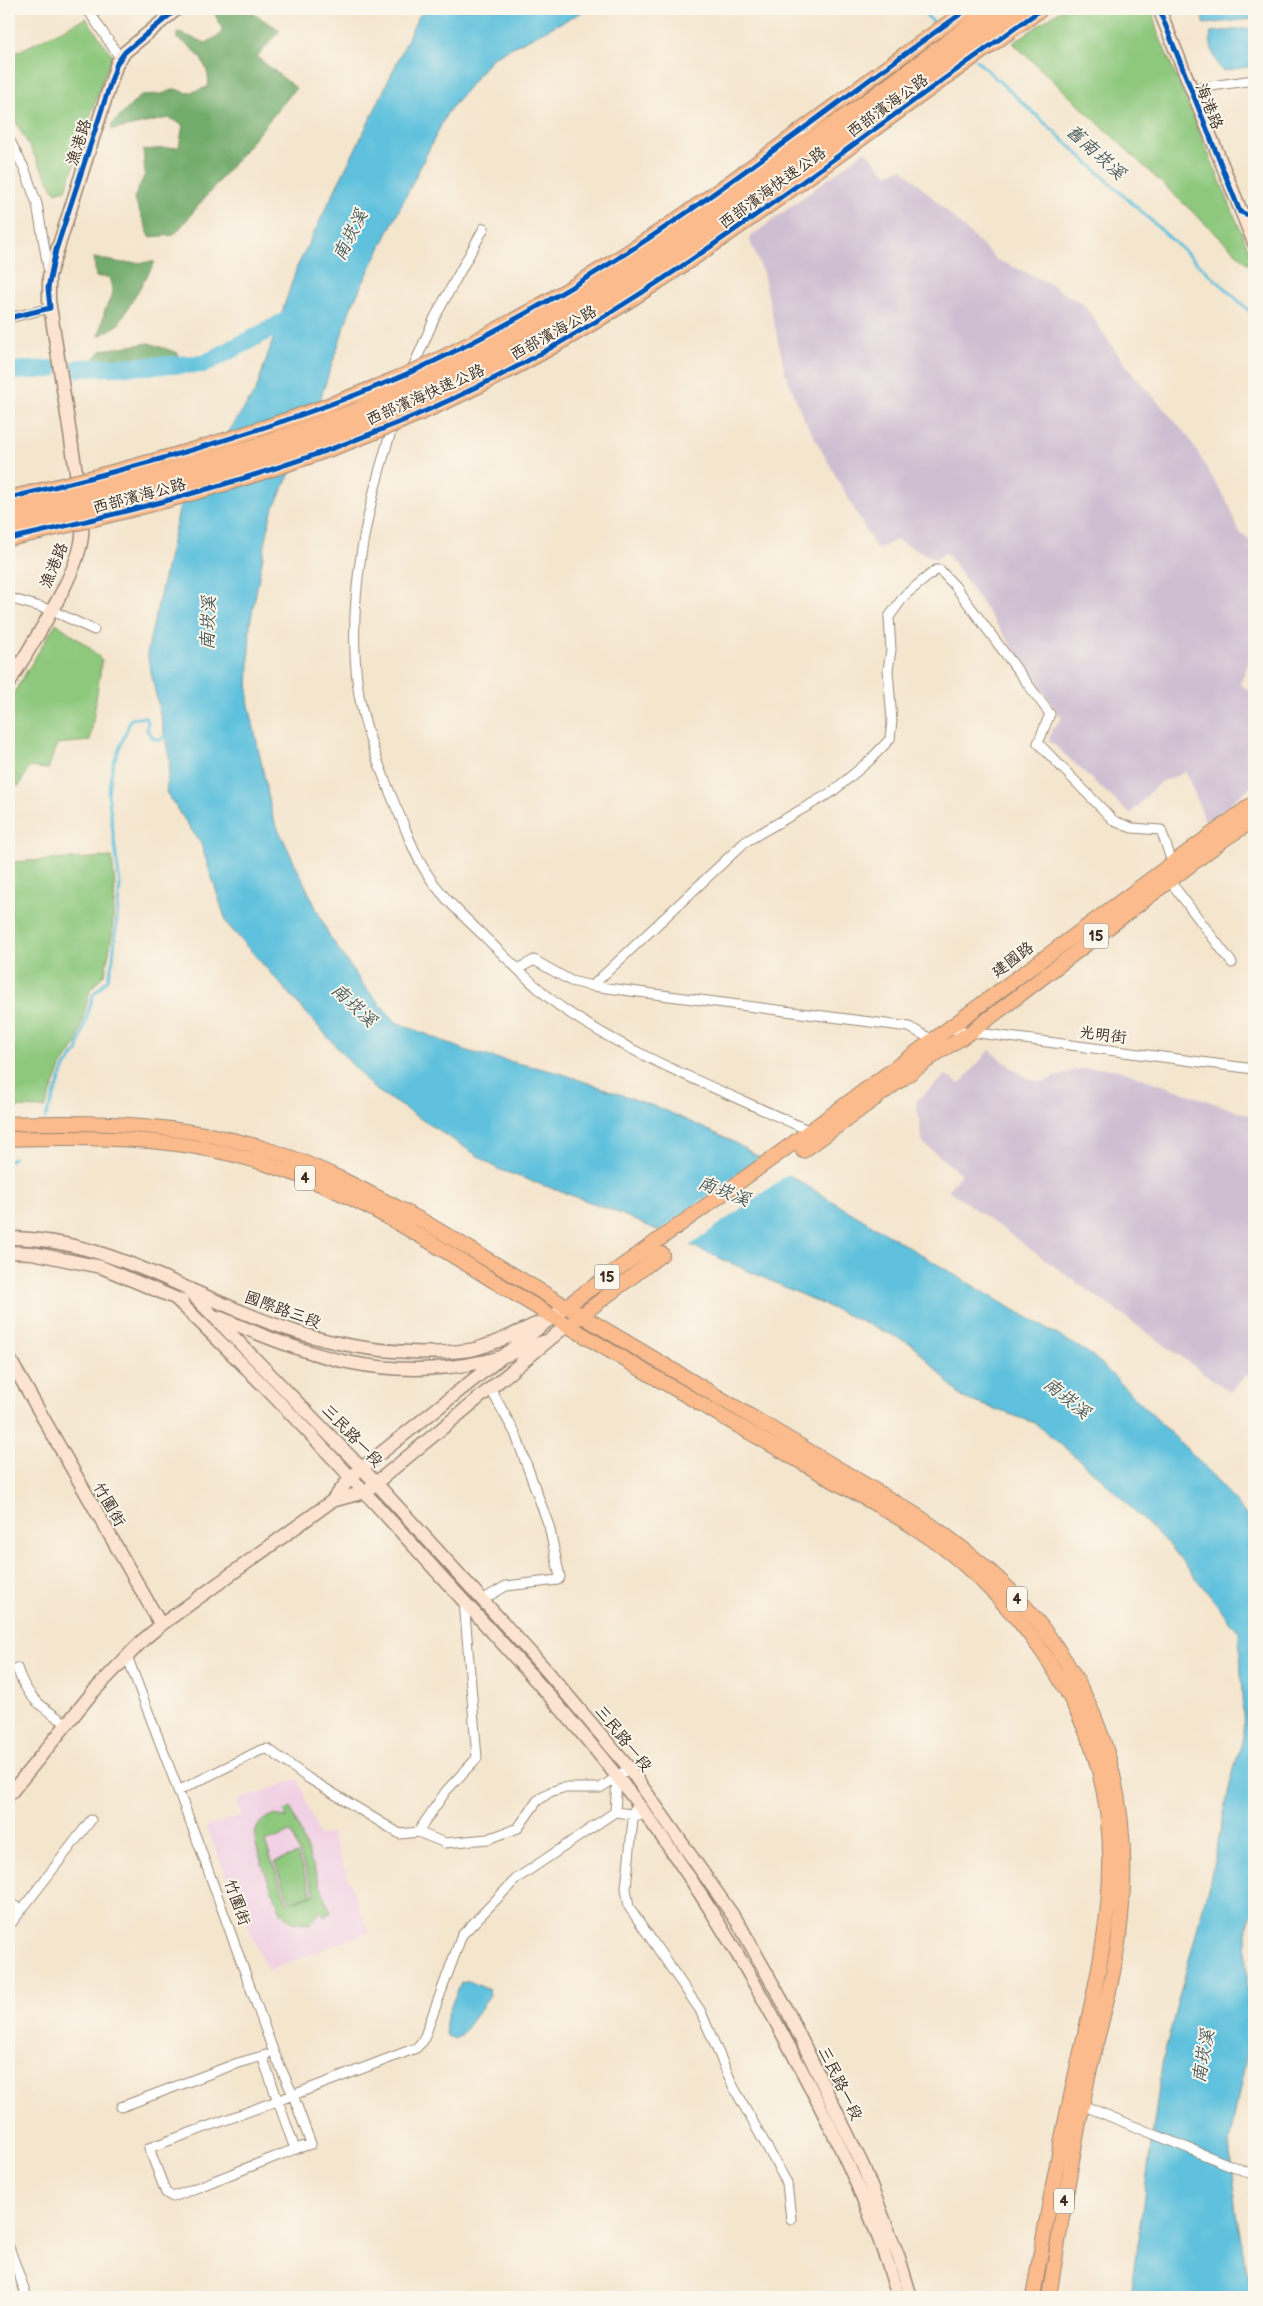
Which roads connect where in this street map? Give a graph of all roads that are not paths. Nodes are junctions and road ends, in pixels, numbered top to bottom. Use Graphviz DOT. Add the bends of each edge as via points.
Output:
graph roads {
  1 [pos="84,9"];
  2 [pos="177,9"];
  3 [pos="968,9"];
  4 [pos="993,9"];
  5 [pos="1018,9"];
  6 [pos="1042,9"];
  7 [pos="1159,9"];
  8 [pos="120,58"];
  9 [pos="1254,80"];
  10 [pos="1190,89"];
  11 [pos="9,139"];
  12 [pos="1240,212"];
  13 [pos="1254,217"];
  14 [pos="484,228"];
  15 [pos="1254,243"];
  16 [pos="49,276"];
  17 [pos="50,308"];
  18 [pos="9,318"];
  19 [pos="80,491"];
  20 [pos="9,498"];
  21 [pos="9,506"];
  22 [pos="9,511"];
  23 [pos="81,516"];
  24 [pos="9,526"];
  25 [pos="9,540"];
  26 [pos="9,598"];
  27 [pos="51,610"];
  28 [pos="94,630"];
  29 [pos="9,683"];
  30 [pos="1254,803"];
  31 [pos="1254,820"];
  32 [pos="1172,862"];
  33 [pos="1170,881"];
  34 [pos="1232,963"];
  35 [pos="518,969"];
  36 [pos="592,986"];
  37 [pos="947,1029"];
  38 [pos="971,1032"];
  39 [pos="933,1040"];
  40 [pos="1254,1069"];
  41 [pos="9,1124"];
  42 [pos="810,1131"];
  43 [pos="9,1139"];
  44 [pos="797,1148"];
  45 [pos="9,1238"];
  46 [pos="9,1252"];
  47 [pos="662,1254"];
  48 [pos="185,1287"];
  49 [pos="175,1298"];
  50 [pos="566,1307"];
  51 [pos="214,1315"];
  52 [pos="580,1316"];
  53 [pos="552,1317"];
  54 [pos="566,1326"];
  55 [pos="546,1341"];
  56 [pos="508,1354"];
  57 [pos="9,1358"];
  58 [pos="490,1388"];
  59 [pos="362,1468"];
  60 [pos="350,1478"];
  61 [pos="376,1483"];
  62 [pos="365,1492"];
  63 [pos="332,1501"];
  64 [pos="482,1600"];
  65 [pos="464,1601"];
  66 [pos="160,1625"];
  67 [pos="127,1656"];
  68 [pos="17,1668"];
  69 [pos="67,1724"];
  70 [pos="629,1768"];
  71 [pos="617,1777"];
  72 [pos="178,1792"];
  73 [pos="9,1795"];
  74 [pos="635,1800"];
  75 [pos="615,1812"];
  76 [pos="633,1815"];
  77 [pos="648,1816"];
  78 [pos="92,1820"];
  79 [pos="418,1832"];
  80 [pos="9,1902"];
  81 [pos="21,1910"];
  82 [pos="9,1926"];
  83 [pos="274,2053"];
  84 [pos="262,2056"];
  85 [pos="293,2095"];
  86 [pos="278,2101"];
  87 [pos="1082,2106"];
  88 [pos="121,2107"];
  89 [pos="295,2149"];
  90 [pos="1254,2175"];
  91 [pos="791,2220"];
  92 [pos="9,2247"];
  93 [pos="27,2297"];
  94 [pos="898,2297"];
  95 [pos="911,2297"];
  96 [pos="1033,2297"];
  97 [pos="1049,2297"];
  1 -- 8 [label="street"];
  2 -- 8 [label="street"];
  3 -- 20 [label="main road, 西部濱海公路, bridge" via="669,224 553,298 470,343 391,380 297,417 113,473"];
  4 -- 22 [label="highway, 西部濱海快速公路, bridge" via="862,106 610,281 447,370 357,410 261,445 166,473"];
  5 -- 24 [label="highway, 西部濱海快速公路, bridge" via="681,251 522,348 451,385 363,422 218,474"];
  6 -- 25 [label="main road, 西部濱海公路, bridge" via="680,268 571,337 479,386 434,408 282,467 123,514"];
  7 -- 10 [label="street, 海港路"];
  8 -- 16 [label="street, 漁港路"];
  9 -- 10 [label="street"];
  10 -- 12 [label="street, 海港路"];
  11 -- 16 [label="street" via="37,204"];
  12 -- 13 [label="street"];
  12 -- 15 [label="street, 海港路"];
  14 -- 35 [label="street" via="435,317 407,381 378,472 363,548 356,601 355,645 359,695 369,737 422,866 444,896"];
  16 -- 17 [label="street, 漁港路"];
  17 -- 18 [label="street"];
  17 -- 19 [label="street, 漁港路"];
  19 -- 21 [label="street"];
  19 -- 23 [label="street, 漁港路"];
  23 -- 25 [label="street" via="26,531"];
  23 -- 27 [label="street, 漁港路" via="82,537 74,563"];
  26 -- 27 [label="street"];
  27 -- 28 [label="street"];
  27 -- 29 [label="street, 漁港路"];
  30 -- 32 [label="main road, 建國路 / 15"];
  31 -- 33 [label="main road, 建國路 / 15"];
  32 -- 36 [label="street" via="1161,830 1132,828 1114,821 1038,743 1050,714 956,586 936,570 905,595 889,617 890,739 832,792 745,842"];
  32 -- 37 [label="main road, 建國路 / 15"];
  33 -- 34 [label="street"];
  33 -- 38 [label="main road, 建國路 / 15"];
  35 -- 36 [label="street" via="534,960 571,981"];
  35 -- 42 [label="street" via="564,1009 622,1044"];
  36 -- 39 [label="street" via="908,1027"];
  37 -- 38 [label="street, 光明街"];
  37 -- 39 [label="main road, 建國路 / 15"];
  38 -- 40 [label="street, 光明街"];
  38 -- 44 [label="main road, 建國路 / 15"];
  39 -- 42 [label="main road, 建國路 / 15"];
  41 -- 50 [label="main road, 4" via="167,1127 276,1152 357,1186 416,1217"];
  42 -- 44 [label="main road, 建國路 / 15"];
  43 -- 53 [label="main road, 4" via="138,1139 192,1146 278,1167 368,1206 421,1235"];
  44 -- 50 [label="main road, 15" via="649,1246"];
  45 -- 48 [label="street, 國際路三段" via="88,1249 121,1259"];
  46 -- 49 [label="street, 國際路三段" via="32,1253 101,1267"];
  47 -- 52 [label="main road, 15"];
  48 -- 51 [label="street, 三民路一段"];
  48 -- 53 [label="street, 國際路三段" via="301,1335 396,1352 432,1353 475,1348"];
  49 -- 51 [label="street, 國際路三段"];
  49 -- 60 [label="street, 三民路一段" via="237,1358"];
  50 -- 52 [label="main road, 4"];
  50 -- 53 [label="street"];
  51 -- 56 [label="street, 國際路三段" via="269,1340 365,1367 436,1368 482,1362"];
  51 -- 59 [label="street, 三民路一段"];
  52 -- 54 [label="main road, 15"];
  52 -- 87 [label="main road, 4" via="918,1516 965,1549 1022,1603 1076,1678 1109,1755 1124,1835 1119,1936"];
  53 -- 54 [label="main road, 4"];
  53 -- 56 [label="street"];
  54 -- 55 [label="street"];
  54 -- 96 [label="main road, 4" via="892,1514 957,1558 1010,1610 1044,1653 1075,1708 1095,1758 1103,1792 1110,1827 1110,1882 1103,1952 1069,2105"];
  55 -- 56 [label="street, 國際路三段"];
  55 -- 58 [label="street"];
  56 -- 59 [label="street"];
  57 -- 66 [label="street, 竹圍街"];
  58 -- 61 [label="street"];
  58 -- 64 [label="street" via="515,1433 549,1526 560,1577 558,1580 506,1586"];
  59 -- 60 [label="street"];
  59 -- 61 [label="street, 三民路一段"];
  60 -- 62 [label="street, 三民路一段"];
  60 -- 63 [label="street"];
  61 -- 62 [label="street"];
  61 -- 64 [label="street, 三民路一段"];
  62 -- 63 [label="street"];
  62 -- 65 [label="street, 三民路一段"];
  63 -- 66 [label="street"];
  64 -- 70 [label="street, 三民路一段"];
  65 -- 71 [label="street, 三民路一段"];
  65 -- 79 [label="street" via="477,1758 446,1791"];
  66 -- 67 [label="street"];
  67 -- 69 [label="street"];
  67 -- 72 [label="street, 竹圍街"];
  68 -- 69 [label="street" via="31,1698"];
  69 -- 73 [label="street"];
  70 -- 71 [label="street"];
  70 -- 95 [label="street, 三民路一段" via="739,1924 785,2006 863,2166"];
  71 -- 74 [label="street, 三民路一段"];
  71 -- 75 [label="street"];
  71 -- 79 [label="street" via="600,1788 562,1788 550,1792 537,1801 518,1828 488,1839 446,1843"];
  72 -- 79 [label="street" via="268,1749 308,1778 400,1834"];
  72 -- 83 [label="street, 竹圍街"];
  74 -- 76 [label="street"];
  74 -- 77 [label="street, 三民路一段"];
  75 -- 76 [label="street"];
  75 -- 85 [label="street" via="516,1879 462,1935 423,2041 416,2048"];
  76 -- 77 [label="street"];
  76 -- 91 [label="street" via="626,1888 629,1907 700,2010 733,2086 787,2183"];
  77 -- 94 [label="street, 三民路一段" via="726,1933 780,2027 836,2137"];
  78 -- 81 [label="street"];
  80 -- 81 [label="street"];
  81 -- 82 [label="street"];
  83 -- 84 [label="street"];
  83 -- 85 [label="street, 竹圍街"];
  84 -- 86 [label="street"];
  84 -- 88 [label="street"];
  85 -- 86 [label="street"];
  85 -- 89 [label="street, 竹圍街" via="311,2144"];
  86 -- 89 [label="street"];
  86 -- 89 [label="street" via="149,2148 166,2193 173,2197"];
  87 -- 90 [label="street"];
  87 -- 97 [label="main road, 4"];
  92 -- 93 [label="street"];
}
